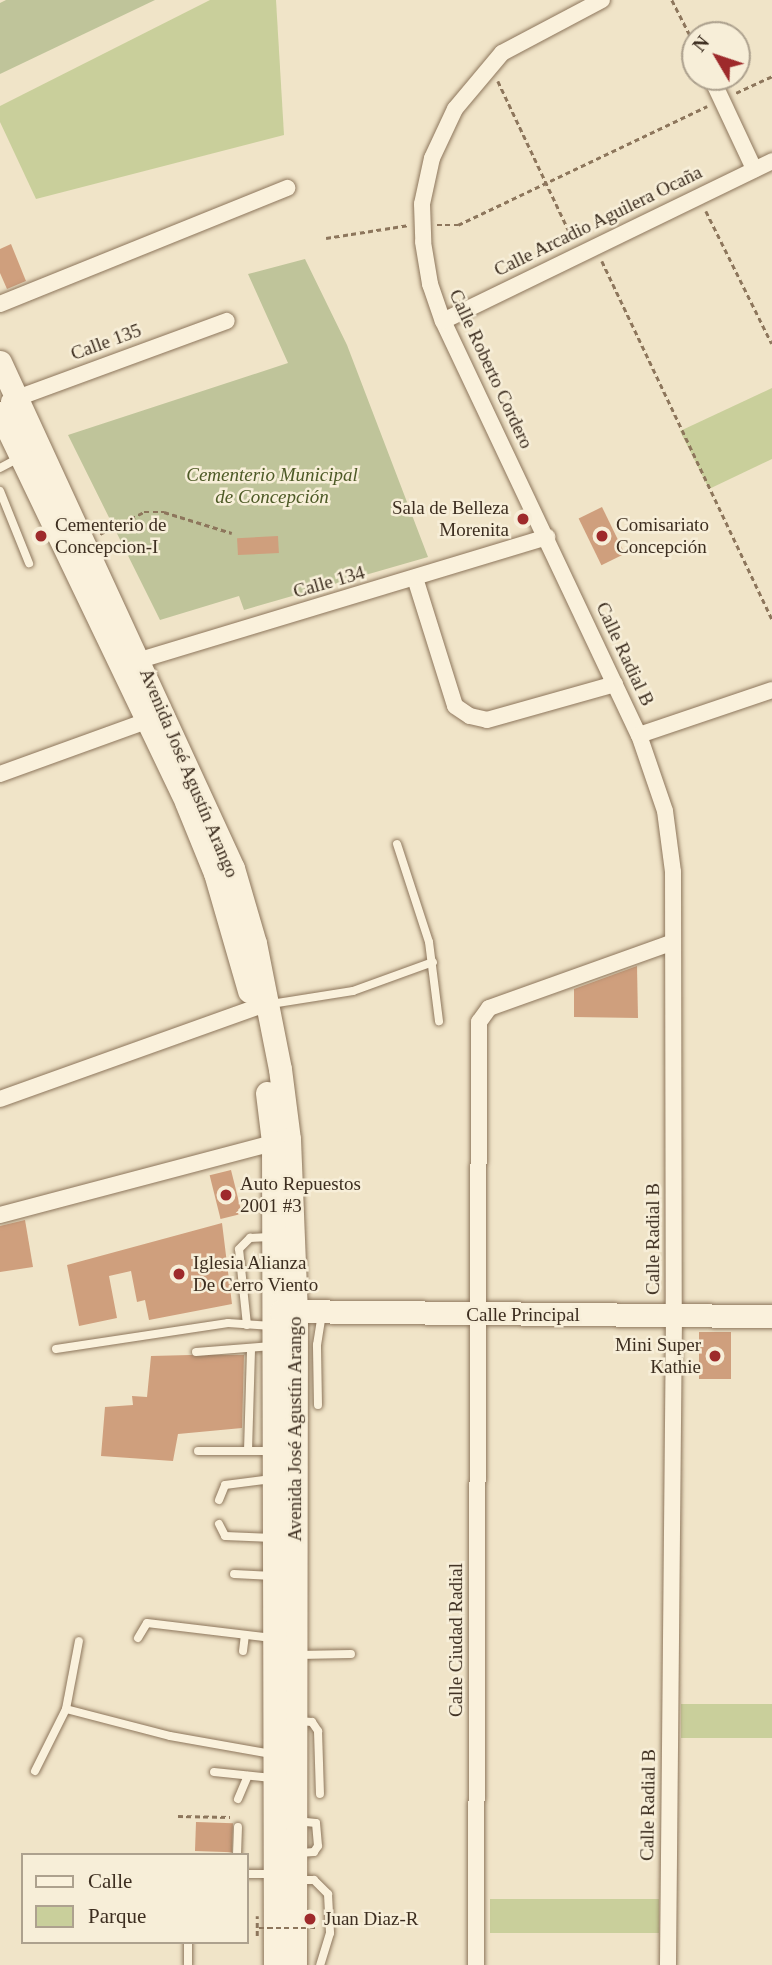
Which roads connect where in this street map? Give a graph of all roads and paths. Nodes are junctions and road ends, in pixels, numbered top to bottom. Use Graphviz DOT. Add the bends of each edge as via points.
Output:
graph roads {
  1 [pos="602,0"];
  2 [pos="673,0"];
  3 [pos="683,21"];
  4 [pos="502,53"];
  5 [pos="772,76"];
  6 [pos="718,91"];
  7 [pos="722,100"];
  8 [pos="772,161"];
  9 [pos="754,169"];
  10 [pos="546,183"];
  11 [pos="287,188"];
  12 [pos="698,195"];
  13 [pos="595,245"];
  14 [pos="579,252"];
  15 [pos="0,304"];
  16 [pos="227,320"];
  17 [pos="443,321"];
  18 [pos="772,344"];
  19 [pos="0,362"];
  20 [pos="5,405"];
  21 [pos="30,452"];
  22 [pos="0,468"];
  23 [pos="0,491"];
  24 [pos="232,533"];
  25 [pos="547,537"];
  26 [pos="85,542"];
  27 [pos="29,563"];
  28 [pos="415,578"];
  29 [pos="772,619"];
  30 [pos="132,662"];
  31 [pos="615,684"];
  32 [pos="772,690"];
  33 [pos="149,720"];
  34 [pos="639,735"];
  35 [pos="0,775"];
  36 [pos="397,844"];
  37 [pos="671,943"];
  38 [pos="433,962"];
  39 [pos="260,1006"];
  40 [pos="439,1021"];
  41 [pos="0,1099"];
  42 [pos="281,1141"];
  43 [pos="0,1215"];
  44 [pos="283,1237"];
  45 [pos="322,1311"];
  46 [pos="478,1315"];
  47 [pos="674,1315"];
  48 [pos="772,1316"];
  49 [pos="247,1325"];
  50 [pos="283,1328"];
  51 [pos="251,1348"];
  52 [pos="56,1349"];
  53 [pos="196,1353"];
  54 [pos="296,1374"];
  55 [pos="318,1405"];
  56 [pos="198,1451"];
  57 [pos="248,1451"];
  58 [pos="285,1451"];
  59 [pos="285,1478"];
  60 [pos="219,1500"];
  61 [pos="219,1524"];
  62 [pos="285,1539"];
  63 [pos="234,1574"];
  64 [pos="285,1577"];
  65 [pos="245,1635"];
  66 [pos="138,1638"];
  67 [pos="275,1638"];
  68 [pos="79,1641"];
  69 [pos="243,1651"];
  70 [pos="351,1654"];
  71 [pos="295,1655"];
  72 [pos="66,1709"];
  73 [pos="295,1721"];
  74 [pos="275,1754"];
  75 [pos="35,1771"];
  76 [pos="214,1772"];
  77 [pos="248,1776"];
  78 [pos="275,1778"];
  79 [pos="320,1794"];
  80 [pos="238,1799"];
  81 [pos="178,1816"];
  82 [pos="233,1817"];
  83 [pos="238,1827"];
  84 [pos="237,1853"];
  85 [pos="248,1874"];
  86 [pos="285,1877"];
  87 [pos="259,1928"];
  88 [pos="315,1928"];
  89 [pos="188,1944"];
  90 [pos="188,1965"];
  91 [pos="275,1965"];
  92 [pos="295,1965"];
  93 [pos="320,1965"];
  94 [pos="476,1965"];
  95 [pos="668,1965"];
  1 -- 4 [label="street, Calle Roberto Cordero"];
  2 -- 3 [label="path"];
  4 -- 10 [label="path" via="511,66 496,78"];
  4 -- 17 [label="street, Calle Roberto Cordero" via="455,109 432,158 422,204 423,242"];
  5 -- 7 [label="path"];
  6 -- 7 [label="street"];
  7 -- 9 [label="street"];
  7 -- 10 [label="path"];
  8 -- 9 [label="street, Calle Arcadio Aguilera Ocaña"];
  9 -- 12 [label="street, Calle Arcadio Aguilera Ocaña"];
  10 -- 14 [label="path"];
  11 -- 15 [label="street"];
  12 -- 13 [label="street, Calle Arcadio Aguilera Ocaña"];
  12 -- 18 [label="path"];
  13 -- 14 [label="street, Calle Arcadio Aguilera Ocaña"];
  13 -- 29 [label="path"];
  14 -- 17 [label="street, Calle Arcadio Aguilera Ocaña"];
  16 -- 20 [label="street, Calle 135"];
  17 -- 25 [label="street, Calle Roberto Cordero"];
  19 -- 20 [label="main road, Avenida José Agustín Arango"];
  20 -- 21 [label="main road, Avenida José Agustín Arango"];
  21 -- 22 [label="lane"];
  21 -- 26 [label="main road, Avenida José Agustín Arango"];
  21 -- 30 [label="main road, Avenida José Agustín Arango"];
  23 -- 27 [label="lane"];
  24 -- 26 [label="path" via="164,512 144,512"];
  25 -- 28 [label="street, Calle 134"];
  25 -- 31 [label="street, Calle Radial B"];
  26 -- 30 [label="main road, Avenida José Agustín Arango"];
  28 -- 30 [label="street, Calle 134"];
  28 -- 31 [label="street" via="455,706 470,716 487,720"];
  30 -- 33 [label="main road, Avenida José Agustín Arango"];
  30 -- 39 [label="main road, Avenida José Agustín Arango" via="233,868 255,943"];
  31 -- 34 [label="street, Calle Radial B"];
  32 -- 34 [label="street"];
  33 -- 35 [label="street"];
  33 -- 39 [label="main road, Avenida José Agustín Arango" via="215,873"];
  34 -- 37 [label="street, Calle Radial B" via="665,811 673,872"];
  36 -- 38 [label="lane"];
  37 -- 46 [label="street, Calle Ciudad Radial" via="482,1013"];
  37 -- 47 [label="street, Calle Radial B"];
  38 -- 39 [label="lane" via="353,991"];
  38 -- 40 [label="lane"];
  39 -- 41 [label="street"];
  39 -- 42 [label="main road, Avenida José Agustín Arango"];
  42 -- 43 [label="street"];
  42 -- 44 [label="main road, Avenida José Agustín Arango"];
  44 -- 49 [label="lane" via="250,1238 239,1249"];
  44 -- 50 [label="main road, Avenida José Agustín Arango"];
  45 -- 46 [label="main road, Calle Principal"];
  45 -- 50 [label="main road, Calle Principal"];
  45 -- 54 [label="lane"];
  46 -- 47 [label="main road, Calle Principal"];
  46 -- 94 [label="street, Calle Ciudad Radial"];
  47 -- 48 [label="main road, Calle Principal"];
  47 -- 95 [label="street, Calle Radial B"];
  49 -- 50 [label="lane"];
  49 -- 52 [label="lane" via="228,1323"];
  50 -- 51 [label="lane"];
  50 -- 54 [label="main road, Avenida José Agustín Arango"];
  51 -- 53 [label="lane"];
  51 -- 57 [label="lane"];
  54 -- 55 [label="lane"];
  54 -- 58 [label="main road, Avenida José Agustín Arango"];
  56 -- 57 [label="lane"];
  57 -- 58 [label="lane"];
  58 -- 59 [label="main road, Avenida José Agustín Arango"];
  59 -- 60 [label="lane" via="225,1485"];
  59 -- 62 [label="main road, Avenida José Agustín Arango"];
  61 -- 62 [label="lane" via="225,1536"];
  62 -- 64 [label="main road, Avenida José Agustín Arango"];
  63 -- 64 [label="lane"];
  64 -- 67 [label="main road, Avenida José Agustín Arango"];
  64 -- 71 [label="main road, Avenida José Agustín Arango"];
  65 -- 66 [label="lane" via="147,1623"];
  65 -- 67 [label="lane"];
  65 -- 69 [label="lane"];
  67 -- 74 [label="main road, Avenida José Agustín Arango"];
  68 -- 72 [label="lane"];
  70 -- 71 [label="lane"];
  71 -- 73 [label="main road, Avenida José Agustín Arango"];
  72 -- 74 [label="lane" via="170,1736"];
  72 -- 75 [label="lane"];
  73 -- 79 [label="lane" via="312,1722 318,1731"];
  73 -- 86 [label="main road, Avenida José Agustín Arango" via="295,1853"];
  74 -- 78 [label="main road, Avenida José Agustín Arango"];
  76 -- 77 [label="lane"];
  77 -- 78 [label="lane"];
  77 -- 80 [label="lane"];
  78 -- 86 [label="main road, Avenida José Agustín Arango"];
  81 -- 82 [label="path"];
  83 -- 84 [label="lane"];
  85 -- 86 [label="lane"];
  86 -- 91 [label="main road, Avenida José Agustín Arango"];
  86 -- 92 [label="main road, Avenida José Agustín Arango"];
  86 -- 93 [label="lane" via="314,1880 328,1894 330,1936"];
  87 -- 88 [label="path, bridge"];
  89 -- 90 [label="lane"];
}
